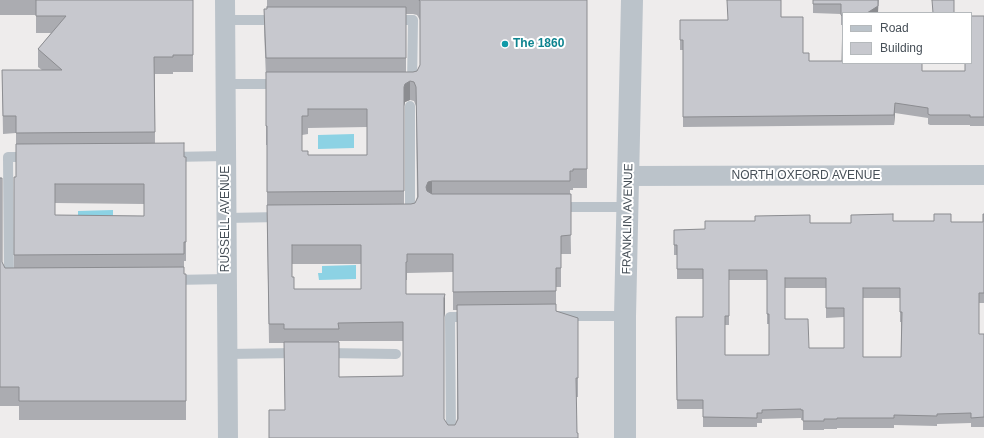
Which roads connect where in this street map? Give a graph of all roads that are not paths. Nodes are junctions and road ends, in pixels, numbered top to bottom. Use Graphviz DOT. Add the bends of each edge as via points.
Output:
graph roads {
  1 [pos="225,0"];
  2 [pos="632,0"];
  3 [pos="225,20"];
  4 [pos="284,20"];
  5 [pos="382,20"];
  6 [pos="225,84"];
  7 [pos="290,84"];
  8 [pos="405,84"];
  9 [pos="410,106"];
  10 [pos="226,156"];
  11 [pos="40,157"];
  12 [pos="159,157"];
  13 [pos="984,175"];
  14 [pos="629,176"];
  15 [pos="548,207"];
  16 [pos="628,207"];
  17 [pos="403,216"];
  18 [pos="293,217"];
  19 [pos="226,218"];
  20 [pos="227,279"];
  21 [pos="159,280"];
  22 [pos="16,281"];
  23 [pos="481,316"];
  24 [pos="549,316"];
  25 [pos="625,316"];
  26 [pos="227,354"];
  27 [pos="396,354"];
  28 [pos="228,438"];
  29 [pos="451,438"];
  30 [pos="625,438"];
  1 -- 3 [label="street, RUSSELL AVENUE"];
  2 -- 14 [label="street, FRANKLIN AVENUE"];
  3 -- 4 [label="lane"];
  3 -- 6 [label="street, RUSSELL AVENUE"];
  5 -- 8 [label="lane" via="412,20 413,84"];
  6 -- 7 [label="lane"];
  6 -- 10 [label="street, RUSSELL AVENUE"];
  9 -- 17 [label="lane" via="411,216"];
  10 -- 12 [label="lane"];
  10 -- 19 [label="street, RUSSELL AVENUE"];
  11 -- 22 [label="lane" via="8,157 8,281"];
  13 -- 14 [label="street, NORTH OXFORD AVENUE"];
  14 -- 16 [label="street, FRANKLIN AVENUE"];
  15 -- 16 [label="lane"];
  16 -- 25 [label="street, FRANKLIN AVENUE"];
  18 -- 19 [label="lane"];
  19 -- 20 [label="street, RUSSELL AVENUE"];
  20 -- 21 [label="lane"];
  20 -- 26 [label="street, RUSSELL AVENUE"];
  23 -- 29 [label="lane" via="450,317"];
  24 -- 25 [label="lane"];
  25 -- 30 [label="street, FRANKLIN AVENUE"];
  26 -- 27 [label="lane"];
  26 -- 28 [label="street, RUSSELL AVENUE"];
}
